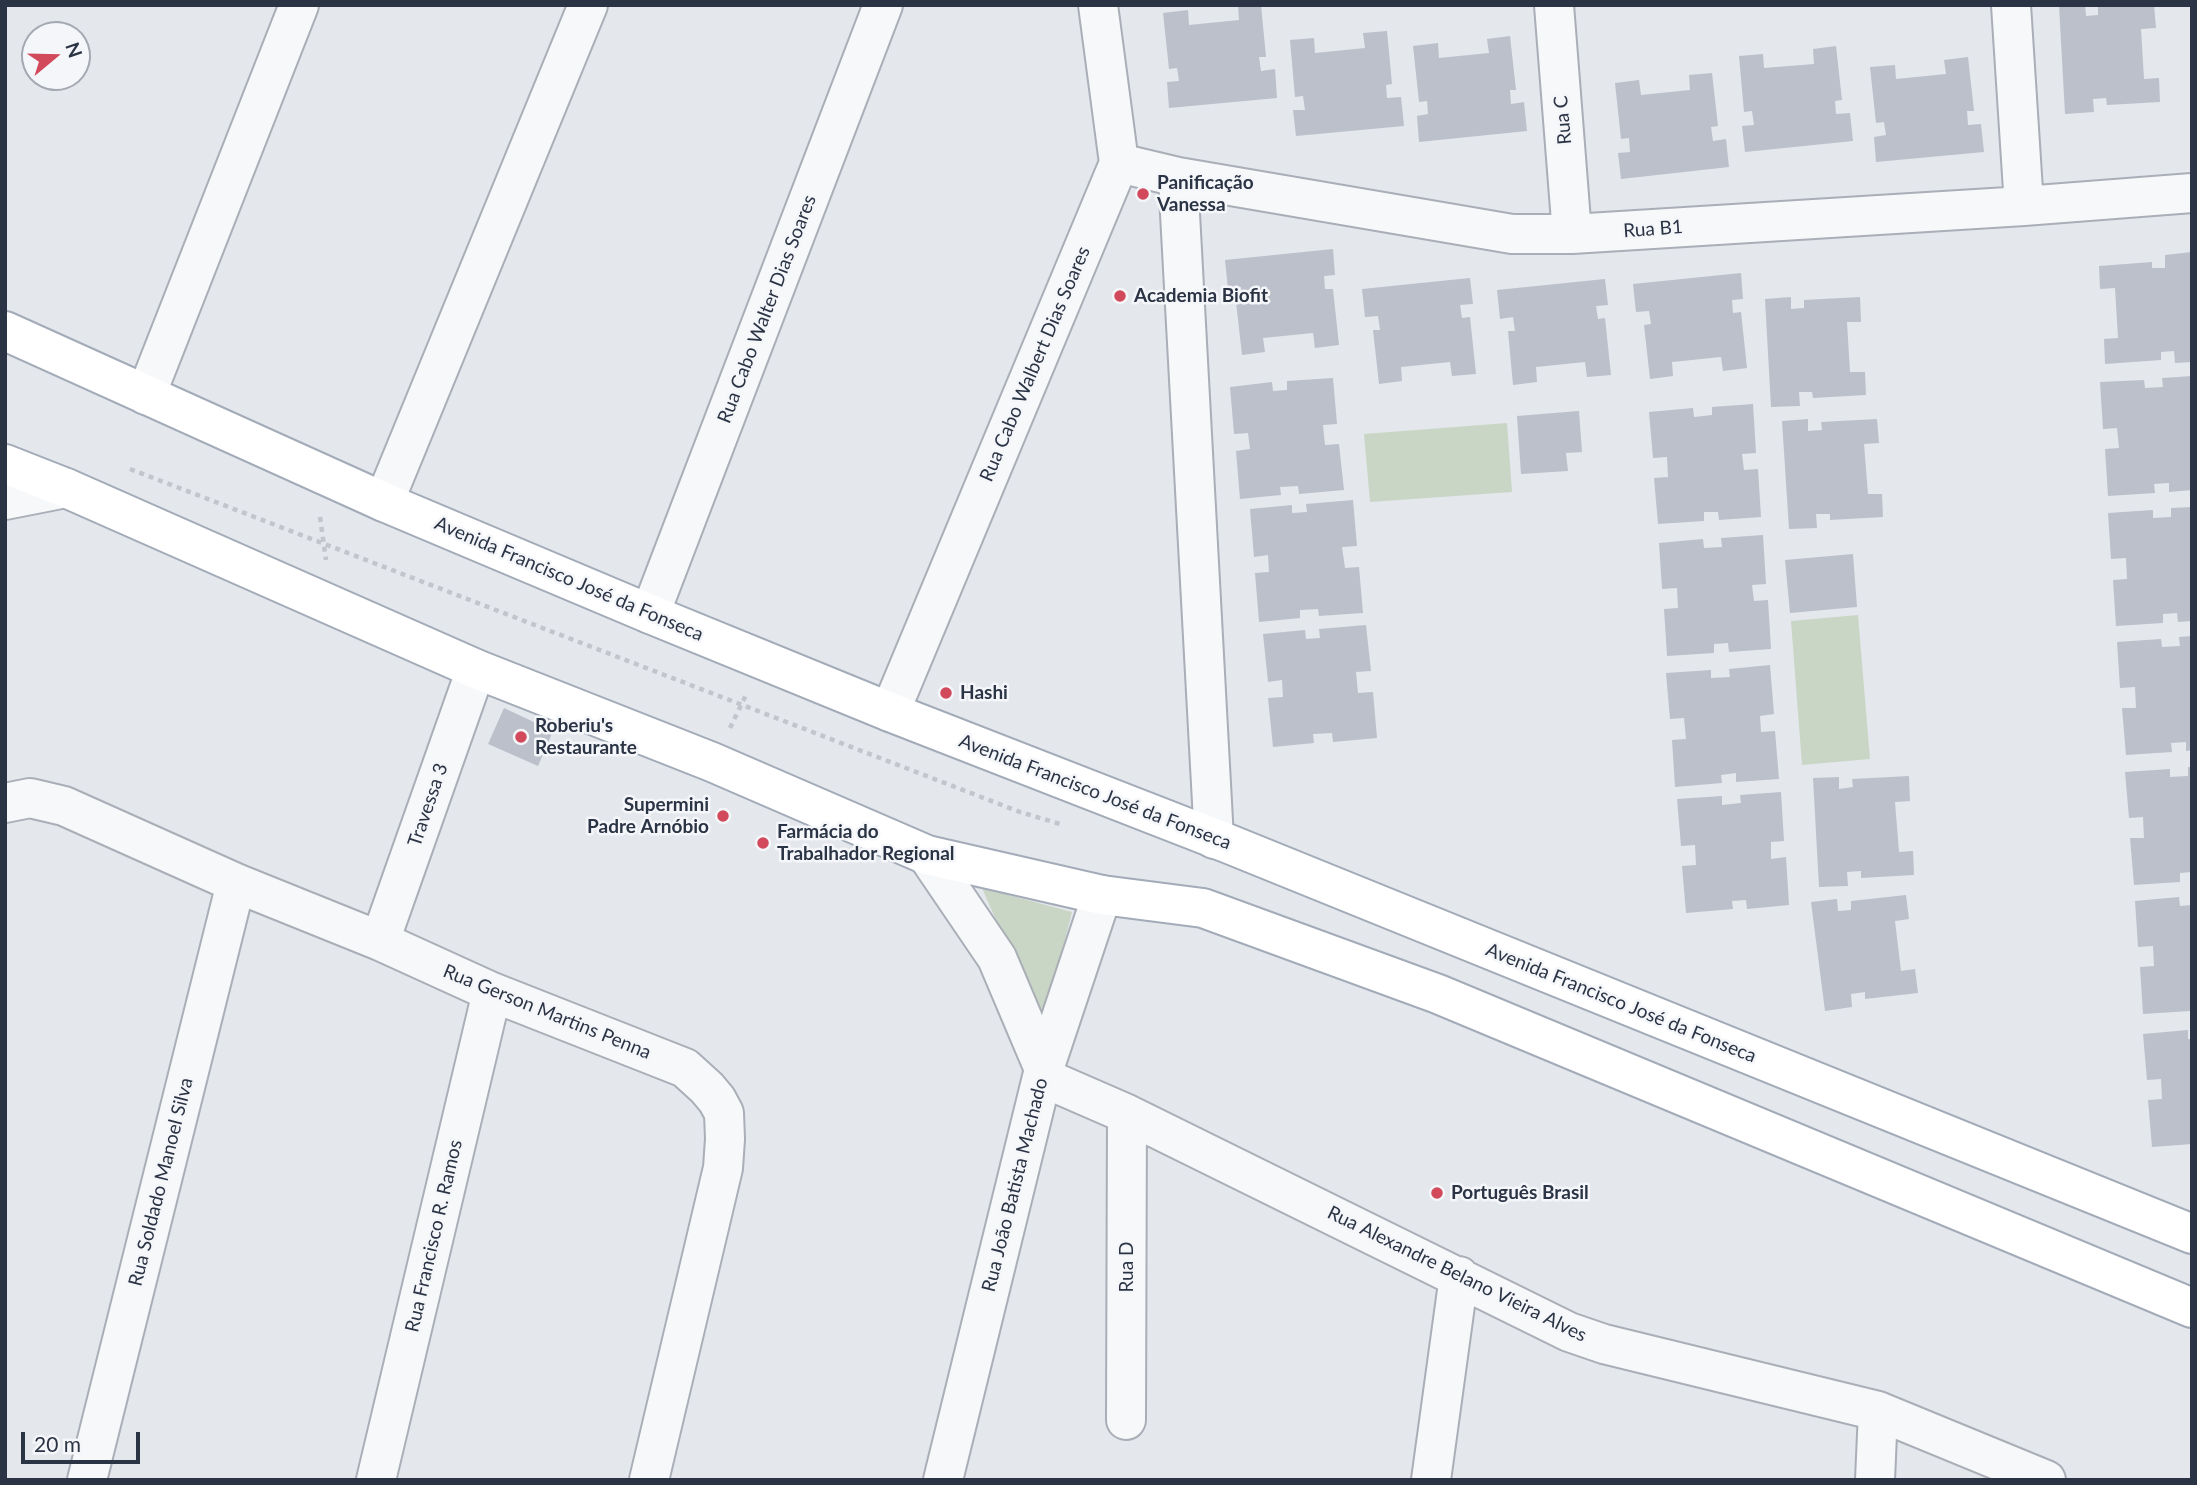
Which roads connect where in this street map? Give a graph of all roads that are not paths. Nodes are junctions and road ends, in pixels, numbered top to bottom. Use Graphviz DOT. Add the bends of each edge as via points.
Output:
graph roads {
  1 [pos="299,5"];
  2 [pos="588,5"];
  3 [pos="883,5"];
  4 [pos="1098,5"];
  5 [pos="1553,5"];
  6 [pos="2011,5"];
  7 [pos="1119,163"];
  8 [pos="1178,177"];
  9 [pos="2192,193"];
  10 [pos="2024,206"];
  11 [pos="1572,234"];
  12 [pos="5,331"];
  13 [pos="146,394"];
  14 [pos="5,464"];
  15 [pos="66,488"];
  16 [pos="5,500"];
  17 [pos="384,502"];
  18 [pos="650,614"];
  19 [pos="476,668"];
  20 [pos="890,712"];
  21 [pos="5,803"];
  22 [pos="1214,839"];
  23 [pos="927,855"];
  24 [pos="236,883"];
  25 [pos="1102,895"];
  26 [pos="380,941"];
  27 [pos="492,992"];
  28 [pos="1043,1073"];
  29 [pos="1127,1114"];
  30 [pos="2192,1234"];
  31 [pos="1459,1276"];
  32 [pos="2192,1308"];
  33 [pos="1878,1411"];
  34 [pos="1126,1420"];
  35 [pos="87,1480"];
  36 [pos="376,1480"];
  37 [pos="649,1480"];
  38 [pos="943,1480"];
  39 [pos="1431,1480"];
  40 [pos="1875,1480"];
  41 [pos="2046,1480"];
  1 -- 13 [label="street"];
  2 -- 17 [label="street"];
  3 -- 18 [label="street, Rua Cabo Walter Dias Soares"];
  4 -- 7 [label="street"];
  5 -- 11 [label="street, Rua C"];
  6 -- 10 [label="street"];
  7 -- 8 [label="street, Rua B1"];
  7 -- 20 [label="street, Rua Cabo Walbert Dias Soares"];
  8 -- 11 [label="street, Rua B1" via="1512,234"];
  8 -- 22 [label="street"];
  9 -- 10 [label="street, Rua B1"];
  10 -- 11 [label="street, Rua B1"];
  12 -- 13 [label="main road, Avenida Francisco José da Fonseca"];
  13 -- 17 [label="main road, Avenida Francisco José da Fonseca"];
  14 -- 15 [label="main road"];
  15 -- 16 [label="street"];
  15 -- 19 [label="main road"];
  17 -- 18 [label="main road, Avenida Francisco José da Fonseca"];
  18 -- 20 [label="main road, Avenida Francisco José da Fonseca"];
  19 -- 23 [label="main road" via="712,762"];
  19 -- 26 [label="street, Travessa 3"];
  20 -- 22 [label="main road, Avenida Francisco José da Fonseca"];
  21 -- 24 [label="street, Rua Gerson Martins Penna" via="30,798 64,806"];
  22 -- 30 [label="main road, Avenida Francisco José da Fonseca"];
  23 -- 25 [label="main road"];
  23 -- 28 [label="street" via="997,958"];
  24 -- 26 [label="street, Rua Gerson Martins Penna"];
  24 -- 35 [label="street, Rua Soldado Manoel Silva"];
  25 -- 28 [label="street, Rua João Batista Machado"];
  25 -- 32 [label="main road" via="1203,908 1438,995"];
  26 -- 27 [label="street, Rua Gerson Martins Penna"];
  27 -- 36 [label="street, Rua Francisco R. Ramos"];
  27 -- 37 [label="street, Rua Gerson Martins Penna" via="685,1069 724,1113 723,1168"];
  28 -- 29 [label="street, Rua Alexandre Belano Vieira Alves"];
  28 -- 38 [label="street, Rua João Batista Machado"];
  29 -- 31 [label="street, Rua Alexandre Belano Vieira Alves"];
  29 -- 34 [label="street, Rua D"];
  31 -- 33 [label="street, Rua Alexandre Belano Vieira Alves" via="1604,1345"];
  31 -- 39 [label="street"];
  33 -- 40 [label="street"];
  33 -- 41 [label="street, Rua Alexandre Belano Vieira Alves"];
}
